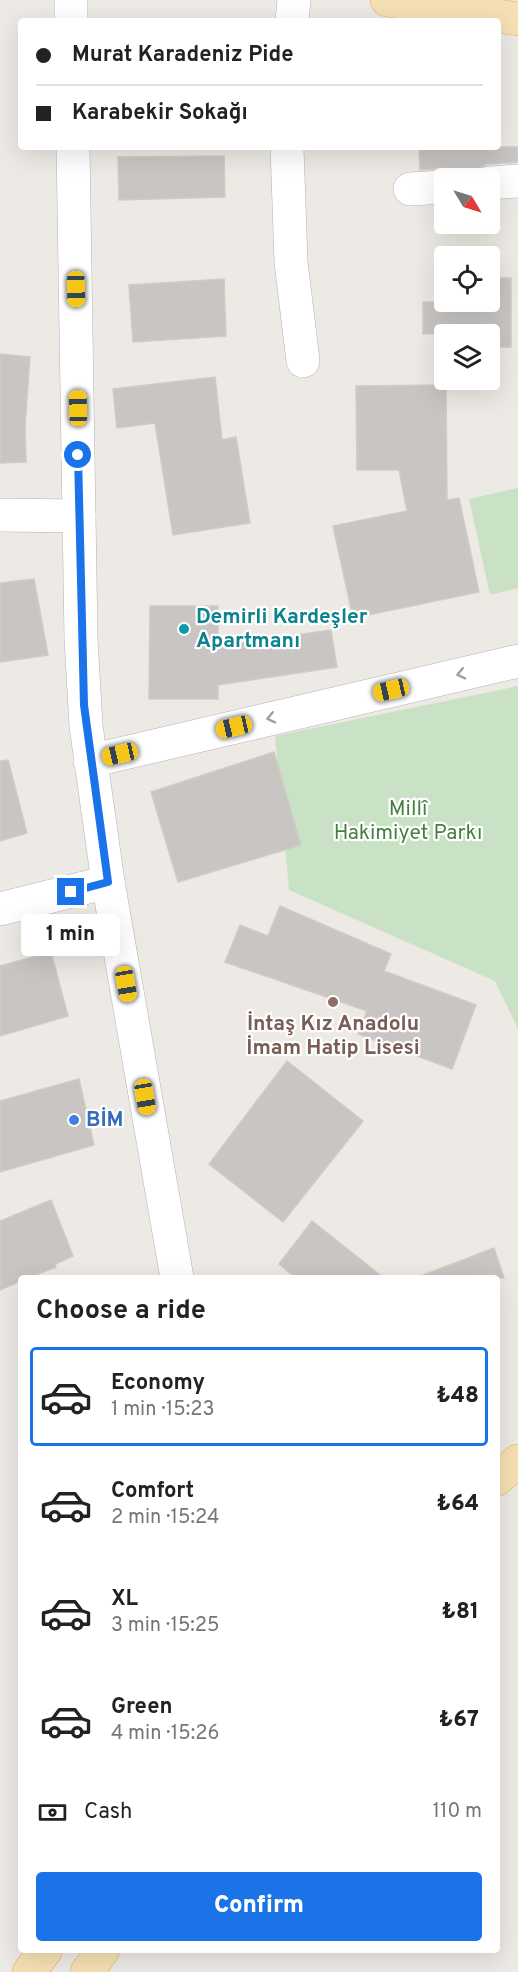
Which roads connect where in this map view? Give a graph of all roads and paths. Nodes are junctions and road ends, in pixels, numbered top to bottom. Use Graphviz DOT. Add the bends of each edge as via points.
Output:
graph roads {
  1 [pos="71,0"];
  2 [pos="294,0"];
  3 [pos="387,0"];
  4 [pos="71,18"];
  5 [pos="292,18"];
  6 [pos="518,20"];
  7 [pos="73,150"];
  8 [pos="287,150"];
  9 [pos="518,181"];
  10 [pos="500,182"];
  11 [pos="434,188"];
  12 [pos="410,189"];
  13 [pos="303,361"];
  14 [pos="0,515"];
  15 [pos="79,516"];
  16 [pos="518,661"];
  17 [pos="90,761"];
  18 [pos="108,882"];
  19 [pos="0,909"];
  20 [pos="176,1275"];
  21 [pos="518,1461"];
  22 [pos="500,1477"];
  23 [pos="44,1953"];
  24 [pos="101,1953"];
  25 [pos="29,1972"];
  26 [pos="87,1972"];
  1 -- 4 [label="street"];
  2 -- 5 [label="street"];
  3 -- 6 [label="main road"];
  7 -- 15 [label="street"];
  8 -- 13 [label="street" via="291,262"];
  9 -- 10 [label="street"];
  11 -- 12 [label="street"];
  14 -- 15 [label="street"];
  15 -- 17 [label="street" via="83,683"];
  16 -- 17 [label="street, one-way"];
  17 -- 18 [label="street"];
  18 -- 19 [label="street"];
  18 -- 20 [label="street"];
  21 -- 22 [label="main road"];
  23 -- 25 [label="main road"];
  24 -- 26 [label="main road"];
}
